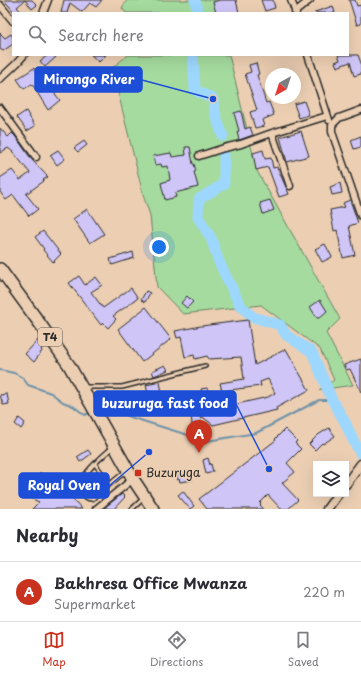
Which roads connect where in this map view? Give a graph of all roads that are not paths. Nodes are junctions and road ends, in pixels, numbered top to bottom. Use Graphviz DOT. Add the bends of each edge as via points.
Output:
graph roads {
  1 [pos="48,0"];
  2 [pos="291,0"];
  3 [pos="310,0"];
  4 [pos="0,5"];
  5 [pos="43,12"];
  6 [pos="295,12"];
  7 [pos="12,20"];
  8 [pos="23,56"];
  9 [pos="308,56"];
  10 [pos="0,79"];
  11 [pos="0,108"];
  12 [pos="361,110"];
  13 [pos="327,116"];
  14 [pos="332,125"];
  15 [pos="272,133"];
  16 [pos="199,156"];
  17 [pos="36,157"];
  18 [pos="290,186"];
  19 [pos="361,216"];
  20 [pos="0,269"];
  21 [pos="205,366"];
  22 [pos="81,388"];
  23 [pos="114,446"];
  24 [pos="95,464"];
  25 [pos="360,466"];
  26 [pos="130,474"];
  27 [pos="349,480"];
  28 [pos="110,484"];
  29 [pos="145,497"];
  30 [pos="336,497"];
  31 [pos="96,509"];
  32 [pos="132,509"];
  33 [pos="153,509"];
  34 [pos="327,509"];
  1 -- 5 [label="street"];
  2 -- 6 [label="street"];
  3 -- 6 [label="street"];
  4 -- 7 [label="street"];
  8 -- 10 [label="street"];
  9 -- 13 [label="street"];
  11 -- 17 [label="street"];
  12 -- 14 [label="street" via="339,118"];
  13 -- 14 [label="street"];
  13 -- 15 [label="street"];
  14 -- 19 [label="street" via="332,132"];
  15 -- 16 [label="street"];
  15 -- 18 [label="street"];
  20 -- 22 [label="highway, T4" via="69,365"];
  21 -- 22 [label="lane" via="122,387"];
  22 -- 23 [label="highway, T4"];
  23 -- 24 [label="lane"];
  23 -- 26 [label="highway, T4"];
  24 -- 28 [label="lane"];
  24 -- 28 [label="lane" via="81,483 83,494 92,499"];
  25 -- 27 [label="street"];
  26 -- 28 [label="lane"];
  26 -- 29 [label="highway, T4"];
  26 -- 31 [label="street"];
  29 -- 32 [label="lane"];
  29 -- 33 [label="highway, T4"];
  30 -- 34 [label="street"];
}
